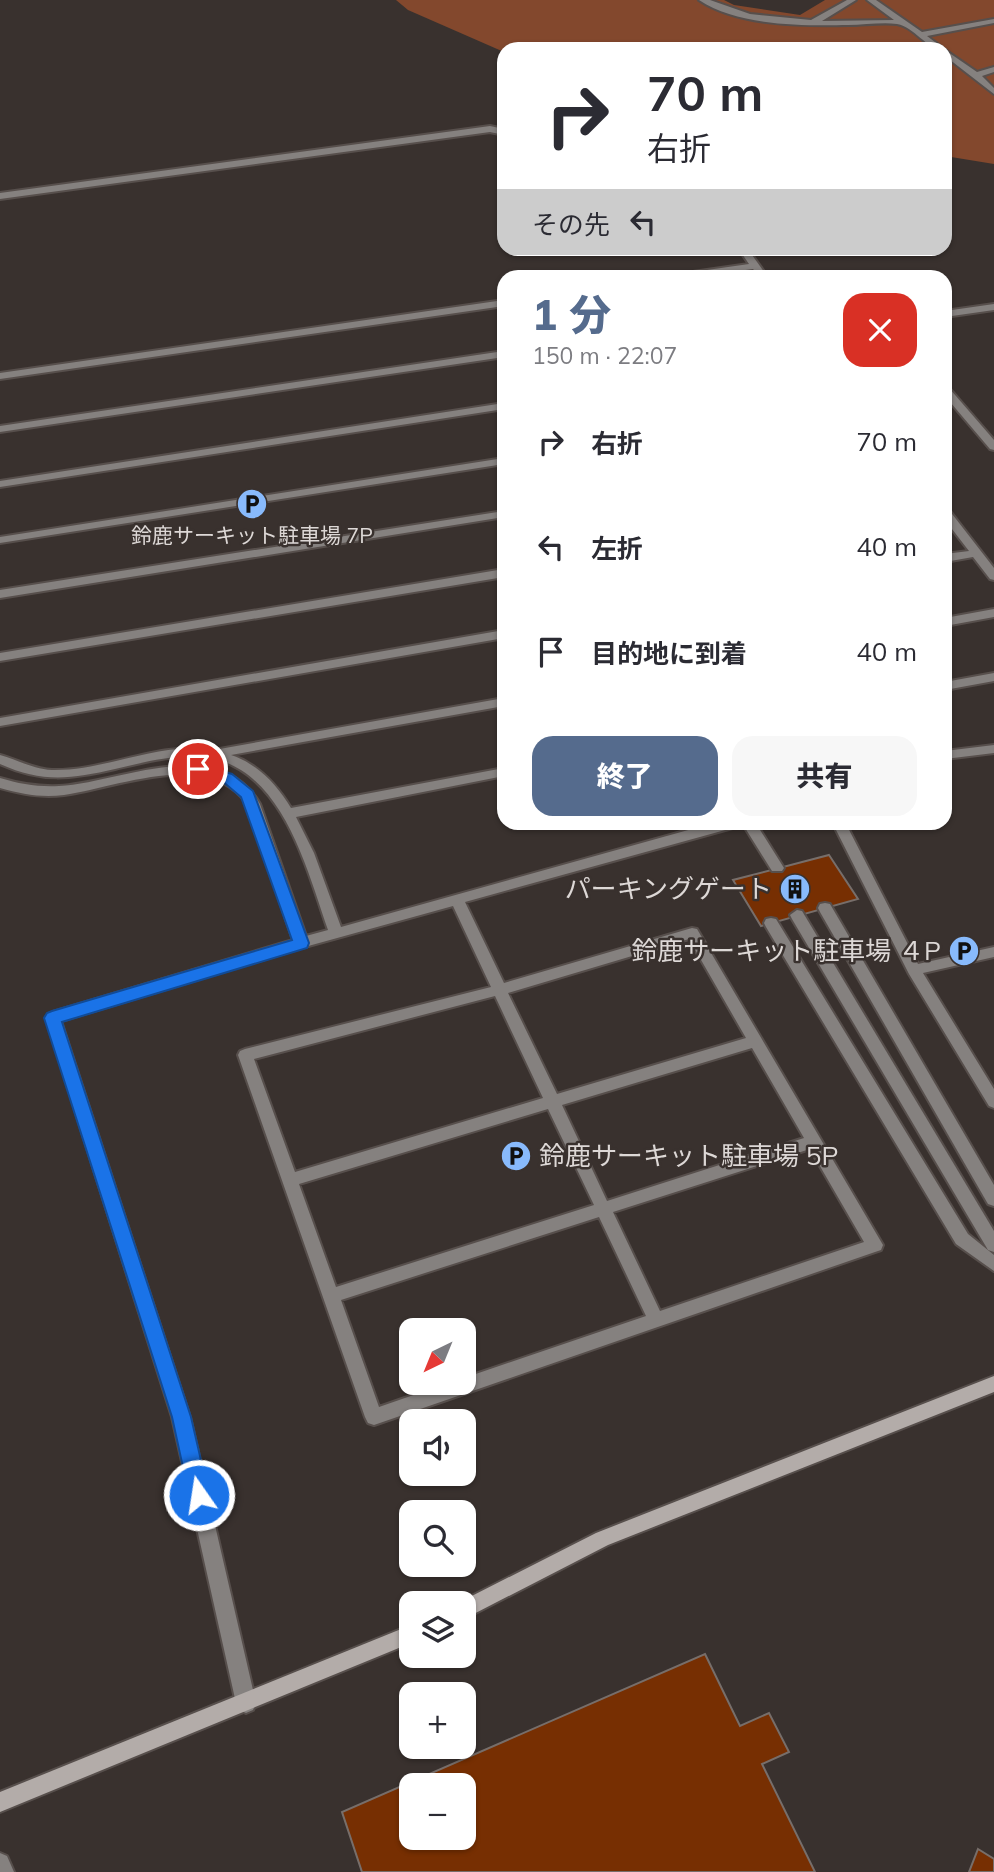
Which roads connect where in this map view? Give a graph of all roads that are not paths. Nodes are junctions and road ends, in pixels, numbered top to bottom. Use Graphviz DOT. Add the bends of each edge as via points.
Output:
graph roads {
  1 [pos="703,0"];
  2 [pos="852,0"];
  3 [pos="871,0"];
  4 [pos="994,21"];
  5 [pos="813,22"];
  6 [pos="898,22"];
  7 [pos="921,35"];
  8 [pos="930,42"];
  9 [pos="952,57"];
  10 [pos="994,69"];
  11 [pos="976,75"];
  12 [pos="994,92"];
  13 [pos="497,130"];
  14 [pos="0,196"];
  15 [pos="748,256"];
  16 [pos="756,267"];
  17 [pos="733,270"];
  18 [pos="758,270"];
  19 [pos="497,304"];
  20 [pos="994,307"];
  21 [pos="952,313"];
  22 [pos="497,355"];
  23 [pos="0,376"];
  24 [pos="952,398"];
  25 [pos="497,407"];
  26 [pos="0,429"];
  27 [pos="994,447"];
  28 [pos="497,462"];
  29 [pos="0,484"];
  30 [pos="497,515"];
  31 [pos="952,521"];
  32 [pos="0,540"];
  33 [pos="976,553"];
  34 [pos="952,557"];
  35 [pos="497,574"];
  36 [pos="994,576"];
  37 [pos="0,594"];
  38 [pos="994,613"];
  39 [pos="952,621"];
  40 [pos="497,635"];
  41 [pos="0,657"];
  42 [pos="994,677"];
  43 [pos="952,685"];
  44 [pos="497,703"];
  45 [pos="0,722"];
  46 [pos="994,749"];
  47 [pos="215,754"];
  48 [pos="952,754"];
  49 [pos="0,759"];
  50 [pos="497,773"];
  51 [pos="0,783"];
  52 [pos="290,813"];
  53 [pos="707,830"];
  54 [pos="753,830"];
  55 [pos="840,830"];
  56 [pos="778,868"];
  57 [pos="457,900"];
  58 [pos="825,908"];
  59 [pos="797,915"];
  60 [pos="771,923"];
  61 [pos="336,933"];
  62 [pos="301,943"];
  63 [pos="994,952"];
  64 [pos="914,970"];
  65 [pos="499,990"];
  66 [pos="755,1041"];
  67 [pos="552,1101"];
  68 [pos="994,1102"];
  69 [pos="814,1141"];
  70 [pos="290,1180"];
  71 [pos="994,1199"];
  72 [pos="603,1209"];
  73 [pos="994,1245"];
  74 [pos="994,1264"];
  75 [pos="331,1296"];
  76 [pos="656,1321"];
  77 [pos="994,1384"];
  78 [pos="476,1604"];
  79 [pos="399,1639"];
  80 [pos="246,1703"];
  81 [pos="0,1802"];
  82 [pos="0,1863"];
  83 [pos="4,1872"];
  1 -- 5 [label="lane" via="780,22"];
  2 -- 5 [label="lane"];
  3 -- 6 [label="lane"];
  4 -- 7 [label="lane"];
  5 -- 6 [label="lane"];
  6 -- 7 [label="lane"];
  7 -- 8 [label="lane"];
  9 -- 11 [label="lane"];
  10 -- 11 [label="lane"];
  11 -- 12 [label="lane"];
  13 -- 14 [label="lane"];
  15 -- 16 [label="lane"];
  16 -- 17 [label="lane"];
  16 -- 18 [label="lane"];
  19 -- 23 [label="lane"];
  20 -- 21 [label="lane"];
  22 -- 26 [label="lane"];
  24 -- 27 [label="lane"];
  25 -- 29 [label="lane"];
  28 -- 32 [label="lane"];
  30 -- 37 [label="lane"];
  31 -- 33 [label="lane"];
  33 -- 34 [label="lane"];
  33 -- 36 [label="lane"];
  35 -- 41 [label="lane"];
  38 -- 39 [label="lane"];
  40 -- 45 [label="lane"];
  42 -- 43 [label="lane"];
  44 -- 47 [label="lane"];
  46 -- 48 [label="lane"];
  47 -- 49 [label="lane" via="185,752 58,775 28,772"];
  47 -- 52 [label="lane" via="237,760 257,773"];
  50 -- 52 [label="lane"];
  51 -- 62 [label="lane" via="48,794 170,771 198,769 227,778 247,795 258,817"];
  52 -- 61 [label="lane"];
  53 -- 57 [label="lane"];
  54 -- 56 [label="lane"];
  55 -- 64 [label="lane"];
  57 -- 61 [label="lane"];
  57 -- 65 [label="lane"];
  58 -- 71 [label="lane"];
  59 -- 73 [label="lane"];
  60 -- 74 [label="lane" via="962,1239"];
  61 -- 62 [label="lane"];
  62 -- 80 [label="lane" via="52,1018 181,1417"];
  63 -- 64 [label="lane"];
  64 -- 68 [label="lane"];
  65 -- 66 [label="lane" via="692,933"];
  65 -- 67 [label="lane"];
  65 -- 70 [label="lane" via="245,1055"];
  66 -- 67 [label="lane"];
  66 -- 69 [label="lane"];
  67 -- 70 [label="lane"];
  67 -- 72 [label="lane"];
  69 -- 72 [label="lane"];
  69 -- 76 [label="lane" via="875,1245"];
  70 -- 75 [label="lane"];
  72 -- 75 [label="lane"];
  72 -- 76 [label="lane"];
  75 -- 76 [label="lane" via="374,1417"];
  77 -- 78 [label="street" via="602,1539"];
  79 -- 80 [label="street"];
  80 -- 81 [label="street"];
  82 -- 83 [label="lane"];
}
